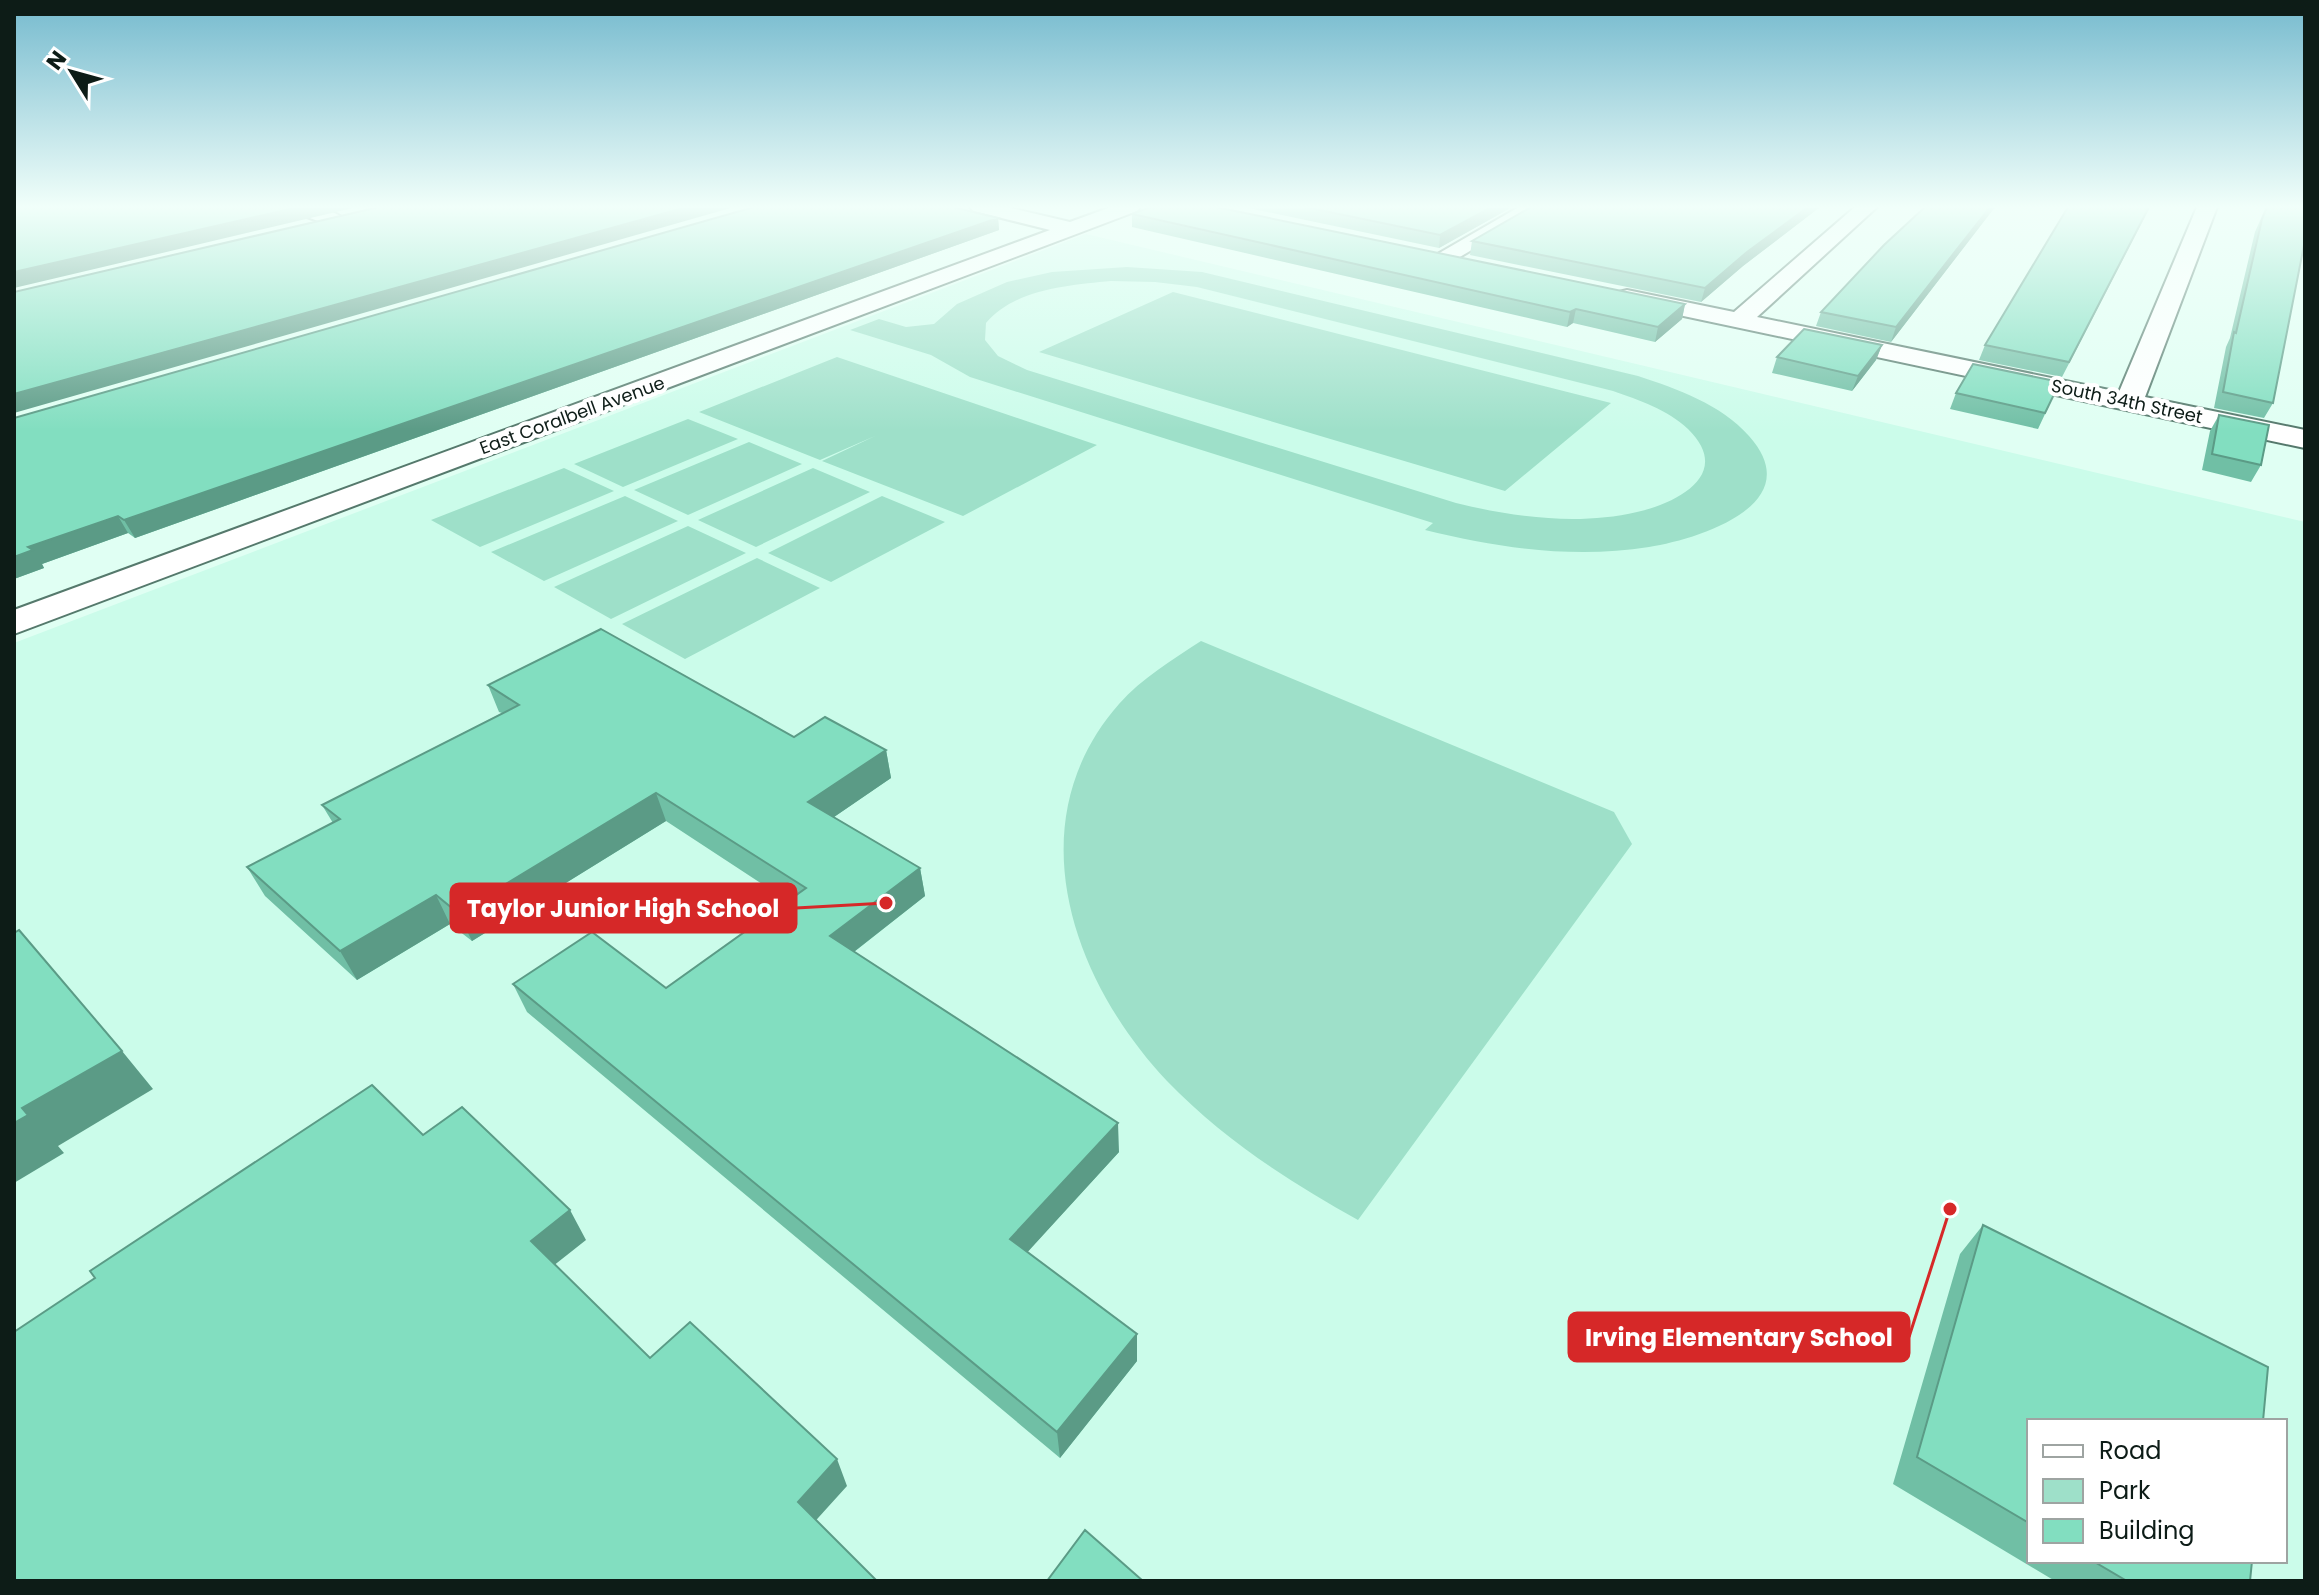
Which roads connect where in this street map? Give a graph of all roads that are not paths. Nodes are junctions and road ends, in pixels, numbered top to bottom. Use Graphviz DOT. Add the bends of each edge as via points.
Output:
graph roads {
  1 [pos="931,281"];
  2 [pos="1783,281"];
  3 [pos="2177,281"];
  4 [pos="1599,291"];
  5 [pos="1739,320"];
  6 [pos="2129,402"];
  7 [pos="2305,439"];
  8 [pos="14,623"];
  1 -- 8 [label="street, East Coralbell Avenue"];
  2 -- 5 [label="street"];
  3 -- 6 [label="street"];
  4 -- 5 [label="street, South 34th Street"];
  5 -- 6 [label="street, South 34th Street"];
  6 -- 7 [label="street, South 34th Street"];
}
